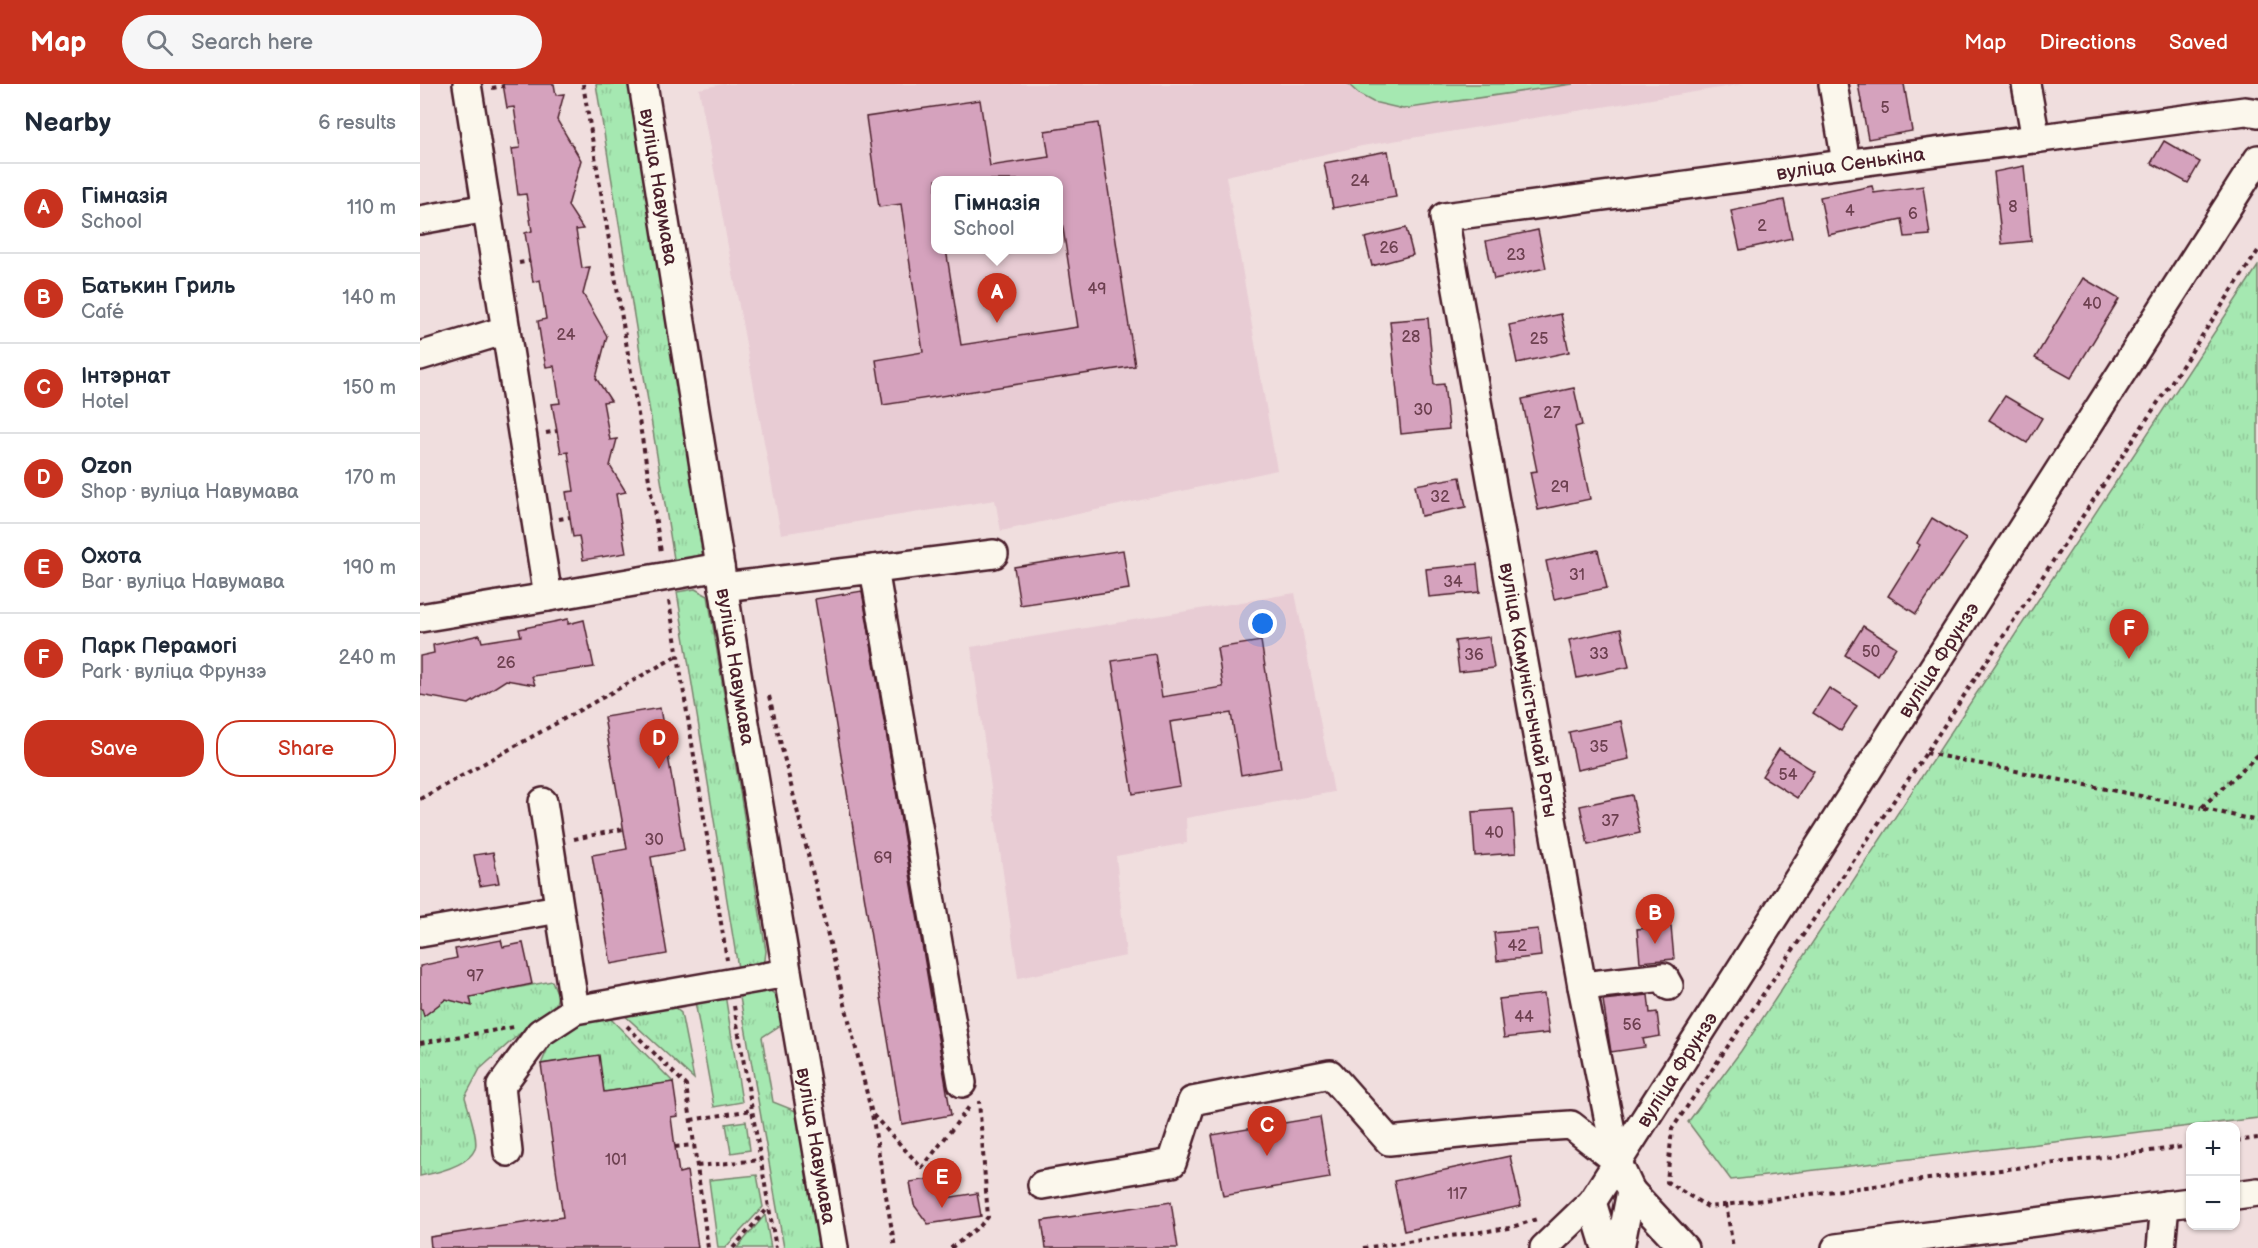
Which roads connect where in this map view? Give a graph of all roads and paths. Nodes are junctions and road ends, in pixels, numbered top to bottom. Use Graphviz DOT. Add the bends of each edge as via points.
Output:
graph roads {
  1 [pos="467,84"];
  2 [pos="584,84"];
  3 [pos="643,84"];
  4 [pos="1833,84"];
  5 [pos="2026,84"];
  6 [pos="2258,112"];
  7 [pos="2036,139"];
  8 [pos="2258,159"];
  9 [pos="1846,164"];
  10 [pos="487,208"];
  11 [pos="1444,218"];
  12 [pos="420,220"];
  13 [pos="2258,251"];
  14 [pos="506,330"];
  15 [pos="420,356"];
  16 [pos="994,554"];
  17 [pos="874,569"];
  18 [pos="665,577"];
  19 [pos="721,577"];
  20 [pos="548,597"];
  21 [pos="420,618"];
  22 [pos="679,655"];
  23 [pos="766,688"];
  24 [pos="1926,753"];
  25 [pos="2258,755"];
  26 [pos="420,799"];
  27 [pos="543,802"];
  28 [pos="2201,808"];
  29 [pos="2258,821"];
  30 [pos="623,829"];
  31 [pos="550,843"];
  32 [pos="560,909"];
  33 [pos="420,933"];
  34 [pos="787,973"];
  35 [pos="730,983"];
  36 [pos="1582,986"];
  37 [pos="1669,986"];
  38 [pos="605,1004"];
  39 [pos="568,1014"];
  40 [pos="420,1042"];
  41 [pos="962,1083"];
  42 [pos="752,1110"];
  43 [pos="872,1114"];
  44 [pos="691,1120"];
  45 [pos="2258,1138"];
  46 [pos="2240,1140"];
  47 [pos="694,1145"];
  48 [pos="2186,1146"];
  49 [pos="675,1148"];
  50 [pos="508,1152"];
  51 [pos="761,1160"];
  52 [pos="1617,1161"];
  53 [pos="697,1166"];
  54 [pos="1667,1182"];
  55 [pos="1042,1185"];
  56 [pos="1631,1191"];
  57 [pos="2258,1192"];
  58 [pos="2240,1194"];
  59 [pos="1592,1202"];
  60 [pos="1726,1204"];
  61 [pos="2178,1204"];
  62 [pos="769,1207"];
  63 [pos="1539,1219"];
  64 [pos="708,1248"];
  65 [pos="733,1248"];
  66 [pos="776,1248"];
  67 [pos="834,1248"];
  68 [pos="895,1248"];
  69 [pos="951,1248"];
  70 [pos="1363,1248"];
  71 [pos="1544,1248"];
  72 [pos="1606,1248"];
  73 [pos="1620,1248"];
  74 [pos="1684,1248"];
  75 [pos="1733,1248"];
  76 [pos="1836,1248"];
  77 [pos="2161,1248"];
  1 -- 10 [label="street"];
  2 -- 18 [label="path"];
  3 -- 19 [label="street, вуліца Навумава"];
  4 -- 9 [label="street"];
  5 -- 7 [label="street"];
  6 -- 7 [label="street, вуліца Сенькіна"];
  7 -- 9 [label="street, вуліца Сенькіна"];
  8 -- 52 [label="street, вуліца Фрунзэ"];
  9 -- 11 [label="street, вуліца Сенькіна"];
  10 -- 12 [label="street"];
  10 -- 14 [label="street"];
  11 -- 36 [label="street, вуліца Камуністычнай Роты"];
  13 -- 24 [label="path"];
  14 -- 15 [label="street"];
  14 -- 20 [label="street"];
  16 -- 17 [label="street"];
  17 -- 19 [label="street"];
  17 -- 41 [label="street"];
  18 -- 19 [label="street"];
  18 -- 20 [label="street"];
  18 -- 22 [label="path"];
  19 -- 34 [label="street, вуліца Навумава"];
  20 -- 21 [label="street"];
  22 -- 26 [label="path"];
  22 -- 35 [label="path"];
  23 -- 43 [label="path"];
  24 -- 28 [label="path"];
  24 -- 54 [label="path" via="1672,1129"];
  25 -- 28 [label="path"];
  27 -- 31 [label="street"];
  28 -- 29 [label="path"];
  30 -- 31 [label="path"];
  31 -- 32 [label="street"];
  32 -- 33 [label="street"];
  32 -- 39 [label="street"];
  34 -- 35 [label="street"];
  34 -- 67 [label="street, вуліца Навумава"];
  35 -- 38 [label="street"];
  35 -- 42 [label="path"];
  36 -- 37 [label="street" via="1664,977"];
  36 -- 52 [label="street, вуліца Камуністычнай Роты"];
  38 -- 39 [label="street"];
  38 -- 44 [label="path" via="686,1084"];
  39 -- 40 [label="path"];
  39 -- 50 [label="street" via="540,1033 501,1086"];
  42 -- 44 [label="path"];
  42 -- 51 [label="path"];
  43 -- 68 [label="path"];
  43 -- 69 [label="path" via="922,1168 978,1094 988,1217"];
  44 -- 47 [label="path"];
  45 -- 46 [label="path"];
  47 -- 49 [label="path"];
  47 -- 53 [label="path"];
  48 -- 60 [label="path"];
  51 -- 53 [label="path"];
  51 -- 62 [label="path"];
  52 -- 55 [label="street" via="1571,1125 1389,1141 1330,1074 1192,1101 1172,1163"];
  52 -- 56 [label="street"];
  52 -- 59 [label="street, вуліца Фрунзэ"];
  53 -- 64 [label="path"];
  54 -- 56 [label="path"];
  54 -- 60 [label="path" via="1708,1207"];
  56 -- 73 [label="street"];
  56 -- 74 [label="street"];
  57 -- 58 [label="street"];
  59 -- 71 [label="street, вуліца Фрунзэ"];
  59 -- 72 [label="street"];
  60 -- 75 [label="path"];
  61 -- 76 [label="street"];
  61 -- 77 [label="street"];
  62 -- 65 [label="path"];
  62 -- 66 [label="path"];
  63 -- 70 [label="path" via="1509,1228"];
}
